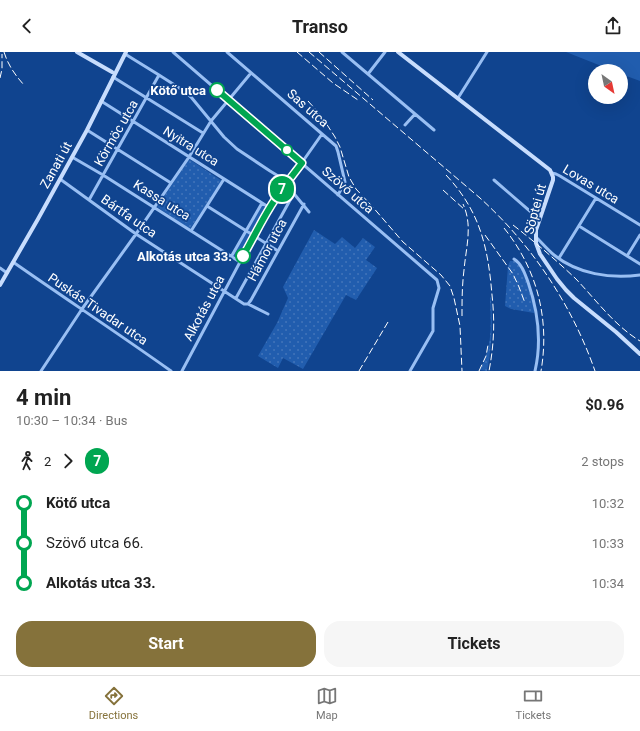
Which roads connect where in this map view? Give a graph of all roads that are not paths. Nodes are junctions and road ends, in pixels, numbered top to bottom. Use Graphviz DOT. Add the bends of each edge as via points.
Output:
graph roads {
  1 [pos="77,52"];
  2 [pos="87,52"];
  3 [pos="173,52"];
  4 [pos="227,52"];
  5 [pos="342,52"];
  6 [pos="385,52"];
  7 [pos="398,52"];
  8 [pos="487,52"];
  9 [pos="125,53"];
  10 [pos="85,57"];
  11 [pos="251,73"];
  12 [pos="113,74"];
  13 [pos="368,74"];
  14 [pos="159,75"];
  15 [pos="147,98"];
  16 [pos="458,98"];
  17 [pos="228,100"];
  18 [pos="101,101"];
  19 [pos="415,114"];
  20 [pos="210,121"];
  21 [pos="133,122"];
  22 [pos="405,125"];
  23 [pos="87,130"];
  24 [pos="434,130"];
  25 [pos="203,132"];
  26 [pos="322,134"];
  27 [pos="118,149"];
  28 [pos="72,157"];
  29 [pos="189,157"];
  30 [pos="302,163"];
  31 [pos="552,174"];
  32 [pos="103,175"];
  33 [pos="224,179"];
  34 [pos="60,180"];
  35 [pos="494,180"];
  36 [pos="171,183"];
  37 [pos="287,183"];
  38 [pos="294,193"];
  39 [pos="338,195"];
  40 [pos="596,198"];
  41 [pos="89,200"];
  42 [pos="262,203"];
  43 [pos="304,204"];
  44 [pos="207,206"];
  45 [pos="154,207"];
  46 [pos="270,208"];
  47 [pos="309,212"];
  48 [pos="540,219"];
  49 [pos="640,225"];
  50 [pos="579,226"];
  51 [pos="246,230"];
  52 [pos="191,231"];
  53 [pos="136,234"];
  54 [pos="640,234"];
  55 [pos="254,236"];
  56 [pos="536,236"];
  57 [pos="267,244"];
  58 [pos="278,251"];
  59 [pos="627,256"];
  60 [pos="231,257"];
  61 [pos="559,258"];
  62 [pos="514,259"];
  63 [pos="13,262"];
  64 [pos="240,262"];
  65 [pos="640,264"];
  66 [pos="0,268"];
  67 [pos="7,273"];
  68 [pos="640,275"];
  69 [pos="0,285"];
  70 [pos="225,291"];
  71 [pos="236,298"];
  72 [pos="248,304"];
  73 [pos="82,309"];
  74 [pos="268,314"];
  75 [pos="640,354"];
  76 [pos="41,371"];
  77 [pos="171,371"];
  78 [pos="182,371"];
  79 [pos="410,371"];
  80 [pos="535,371"];
  1 -- 10 [label="street"];
  2 -- 10 [label="street"];
  3 -- 17 [label="street, Szövő utca"];
  4 -- 11 [label="street, Sas utca"];
  5 -- 13 [label="street"];
  6 -- 13 [label="street"];
  7 -- 16 [label="street, Söptei út"];
  8 -- 16 [label="street"];
  9 -- 12 [label="street, Zanati út"];
  9 -- 14 [label="street"];
  10 -- 12 [label="street"];
  11 -- 17 [label="street"];
  11 -- 26 [label="street, Sas utca"];
  12 -- 15 [label="street"];
  12 -- 18 [label="street, Zanati út"];
  13 -- 19 [label="street"];
  14 -- 15 [label="street, Körmöc utca"];
  14 -- 20 [label="street" via="187,94"];
  15 -- 21 [label="street, Körmöc utca"];
  15 -- 25 [label="street"];
  16 -- 31 [label="street, Söptei út"];
  17 -- 20 [label="street"];
  17 -- 30 [label="street, Szövő utca"];
  18 -- 21 [label="street, Nyitra utca"];
  18 -- 23 [label="street, Zanati út"];
  19 -- 22 [label="street"];
  19 -- 24 [label="street"];
  20 -- 25 [label="street"];
  20 -- 37 [label="street" via="237,149"];
  21 -- 27 [label="street, Körmöc utca"];
  21 -- 29 [label="street, Nyitra utca"];
  23 -- 27 [label="street"];
  23 -- 28 [label="street, Zanati út"];
  25 -- 29 [label="street"];
  26 -- 30 [label="street, Alkotás utca"];
  26 -- 39 [label="street, Sas utca" via="337,149 345,182"];
  27 -- 32 [label="street, Körmöc utca"];
  27 -- 36 [label="street"];
  28 -- 32 [label="street, Kassa utca"];
  28 -- 34 [label="street, Zanati út"];
  29 -- 33 [label="street, Nyitra utca"];
  29 -- 36 [label="street"];
  30 -- 37 [label="street, Alkotás utca"];
  30 -- 39 [label="street, Szövő utca"];
  31 -- 40 [label="street, Lovas utca" via="560,176"];
  31 -- 48 [label="street, Söptei út" via="553,180"];
  32 -- 41 [label="street, Körmöc utca"];
  32 -- 45 [label="street, Kassa utca"];
  33 -- 42 [label="street, Nyitra utca"];
  33 -- 44 [label="street"];
  34 -- 41 [label="street, Bártfa utca"];
  34 -- 63 [label="street, Zanati út"];
  35 -- 48 [label="street"];
  36 -- 45 [label="street"];
  37 -- 38 [label="street"];
  37 -- 46 [label="street, Alkotás utca"];
  38 -- 43 [label="street"];
  38 -- 57 [label="street"];
  39 -- 79 [label="street, Szövő utca" via="439,283 433,308 433,331"];
  40 -- 49 [label="street, Lovas utca"];
  40 -- 50 [label="street"];
  41 -- 53 [label="street, Bártfa utca"];
  42 -- 46 [label="street, Nyitra utca"];
  42 -- 51 [label="street"];
  43 -- 47 [label="street"];
  43 -- 58 [label="street, Hámor utca"];
  44 -- 51 [label="street"];
  44 -- 52 [label="street"];
  45 -- 52 [label="street, Kassa utca"];
  45 -- 53 [label="street"];
  46 -- 55 [label="street, Alkotás utca"];
  48 -- 56 [label="street, Söptei út"];
  50 -- 59 [label="street"];
  50 -- 61 [label="street"];
  51 -- 55 [label="street"];
  51 -- 60 [label="street"];
  52 -- 60 [label="street, Kassa utca"];
  53 -- 70 [label="street, Bártfa utca"];
  53 -- 73 [label="street"];
  54 -- 59 [label="street"];
  55 -- 57 [label="street"];
  55 -- 64 [label="street, Alkotás utca"];
  56 -- 61 [label="street"];
  56 -- 75 [label="street, Söptei út" via="540,254 561,285"];
  57 -- 58 [label="street"];
  57 -- 71 [label="street"];
  58 -- 72 [label="street, Hámor utca"];
  59 -- 65 [label="street"];
  60 -- 64 [label="street, Kassa utca"];
  61 -- 68 [label="street" via="591,273 612,276"];
  62 -- 80 [label="street" via="524,272 535,306 538,324"];
  63 -- 67 [label="street, Zanati út"];
  63 -- 73 [label="street, Puskás Tivadar utca"];
  64 -- 70 [label="street, Alkotás utca"];
  66 -- 67 [label="street"];
  67 -- 69 [label="street, Zanati út"];
  70 -- 71 [label="street, Bártfa utca"];
  70 -- 78 [label="street, Alkotás utca"];
  71 -- 72 [label="street, Bártfa utca"];
  72 -- 74 [label="street, Bártfa utca"];
  73 -- 76 [label="street"];
  73 -- 77 [label="street, Puskás Tivadar utca"];
}
